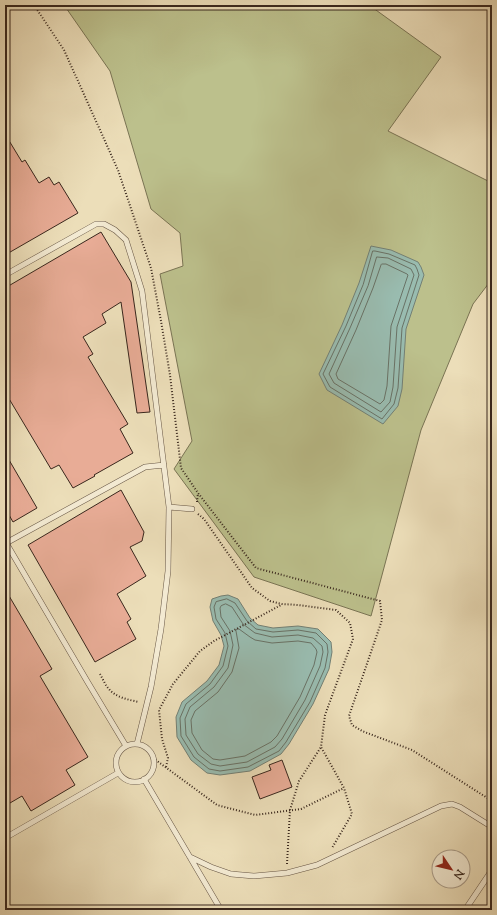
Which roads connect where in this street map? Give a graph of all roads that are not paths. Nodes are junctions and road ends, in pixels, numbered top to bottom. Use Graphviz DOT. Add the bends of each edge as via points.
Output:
graph roads {
  1 [pos="5,275"];
  2 [pos="164,466"];
  3 [pos="169,507"];
  4 [pos="192,509"];
  5 [pos="6,542"];
  6 [pos="137,744"];
  7 [pos="126,746"];
  8 [pos="118,773"];
  9 [pos="144,780"];
  10 [pos="492,827"];
  11 [pos="5,838"];
  12 [pos="190,856"];
  13 [pos="492,870"];
  14 [pos="221,910"];
  15 [pos="465,910"];
  1 -- 2 [label="lane" via="96,224 104,224 126,240 142,291"];
  2 -- 3 [label="lane"];
  2 -- 5 [label="lane" via="145,467"];
  3 -- 4 [label="lane"];
  3 -- 6 [label="lane" via="167,578 161,629"];
  5 -- 7 [label="lane"];
  6 -- 7 [label="lane"];
  6 -- 9 [label="lane" via="147,748 153,758 152,770"];
  7 -- 8 [label="lane" via="117,754 115,761"];
  8 -- 9 [label="lane" via="127,781"];
  8 -- 11 [label="lane"];
  9 -- 12 [label="lane"];
  10 -- 12 [label="lane" via="452,804 441,806 317,866 287,873 254,876 231,874"];
  12 -- 14 [label="lane"];
  13 -- 15 [label="lane"];
}
